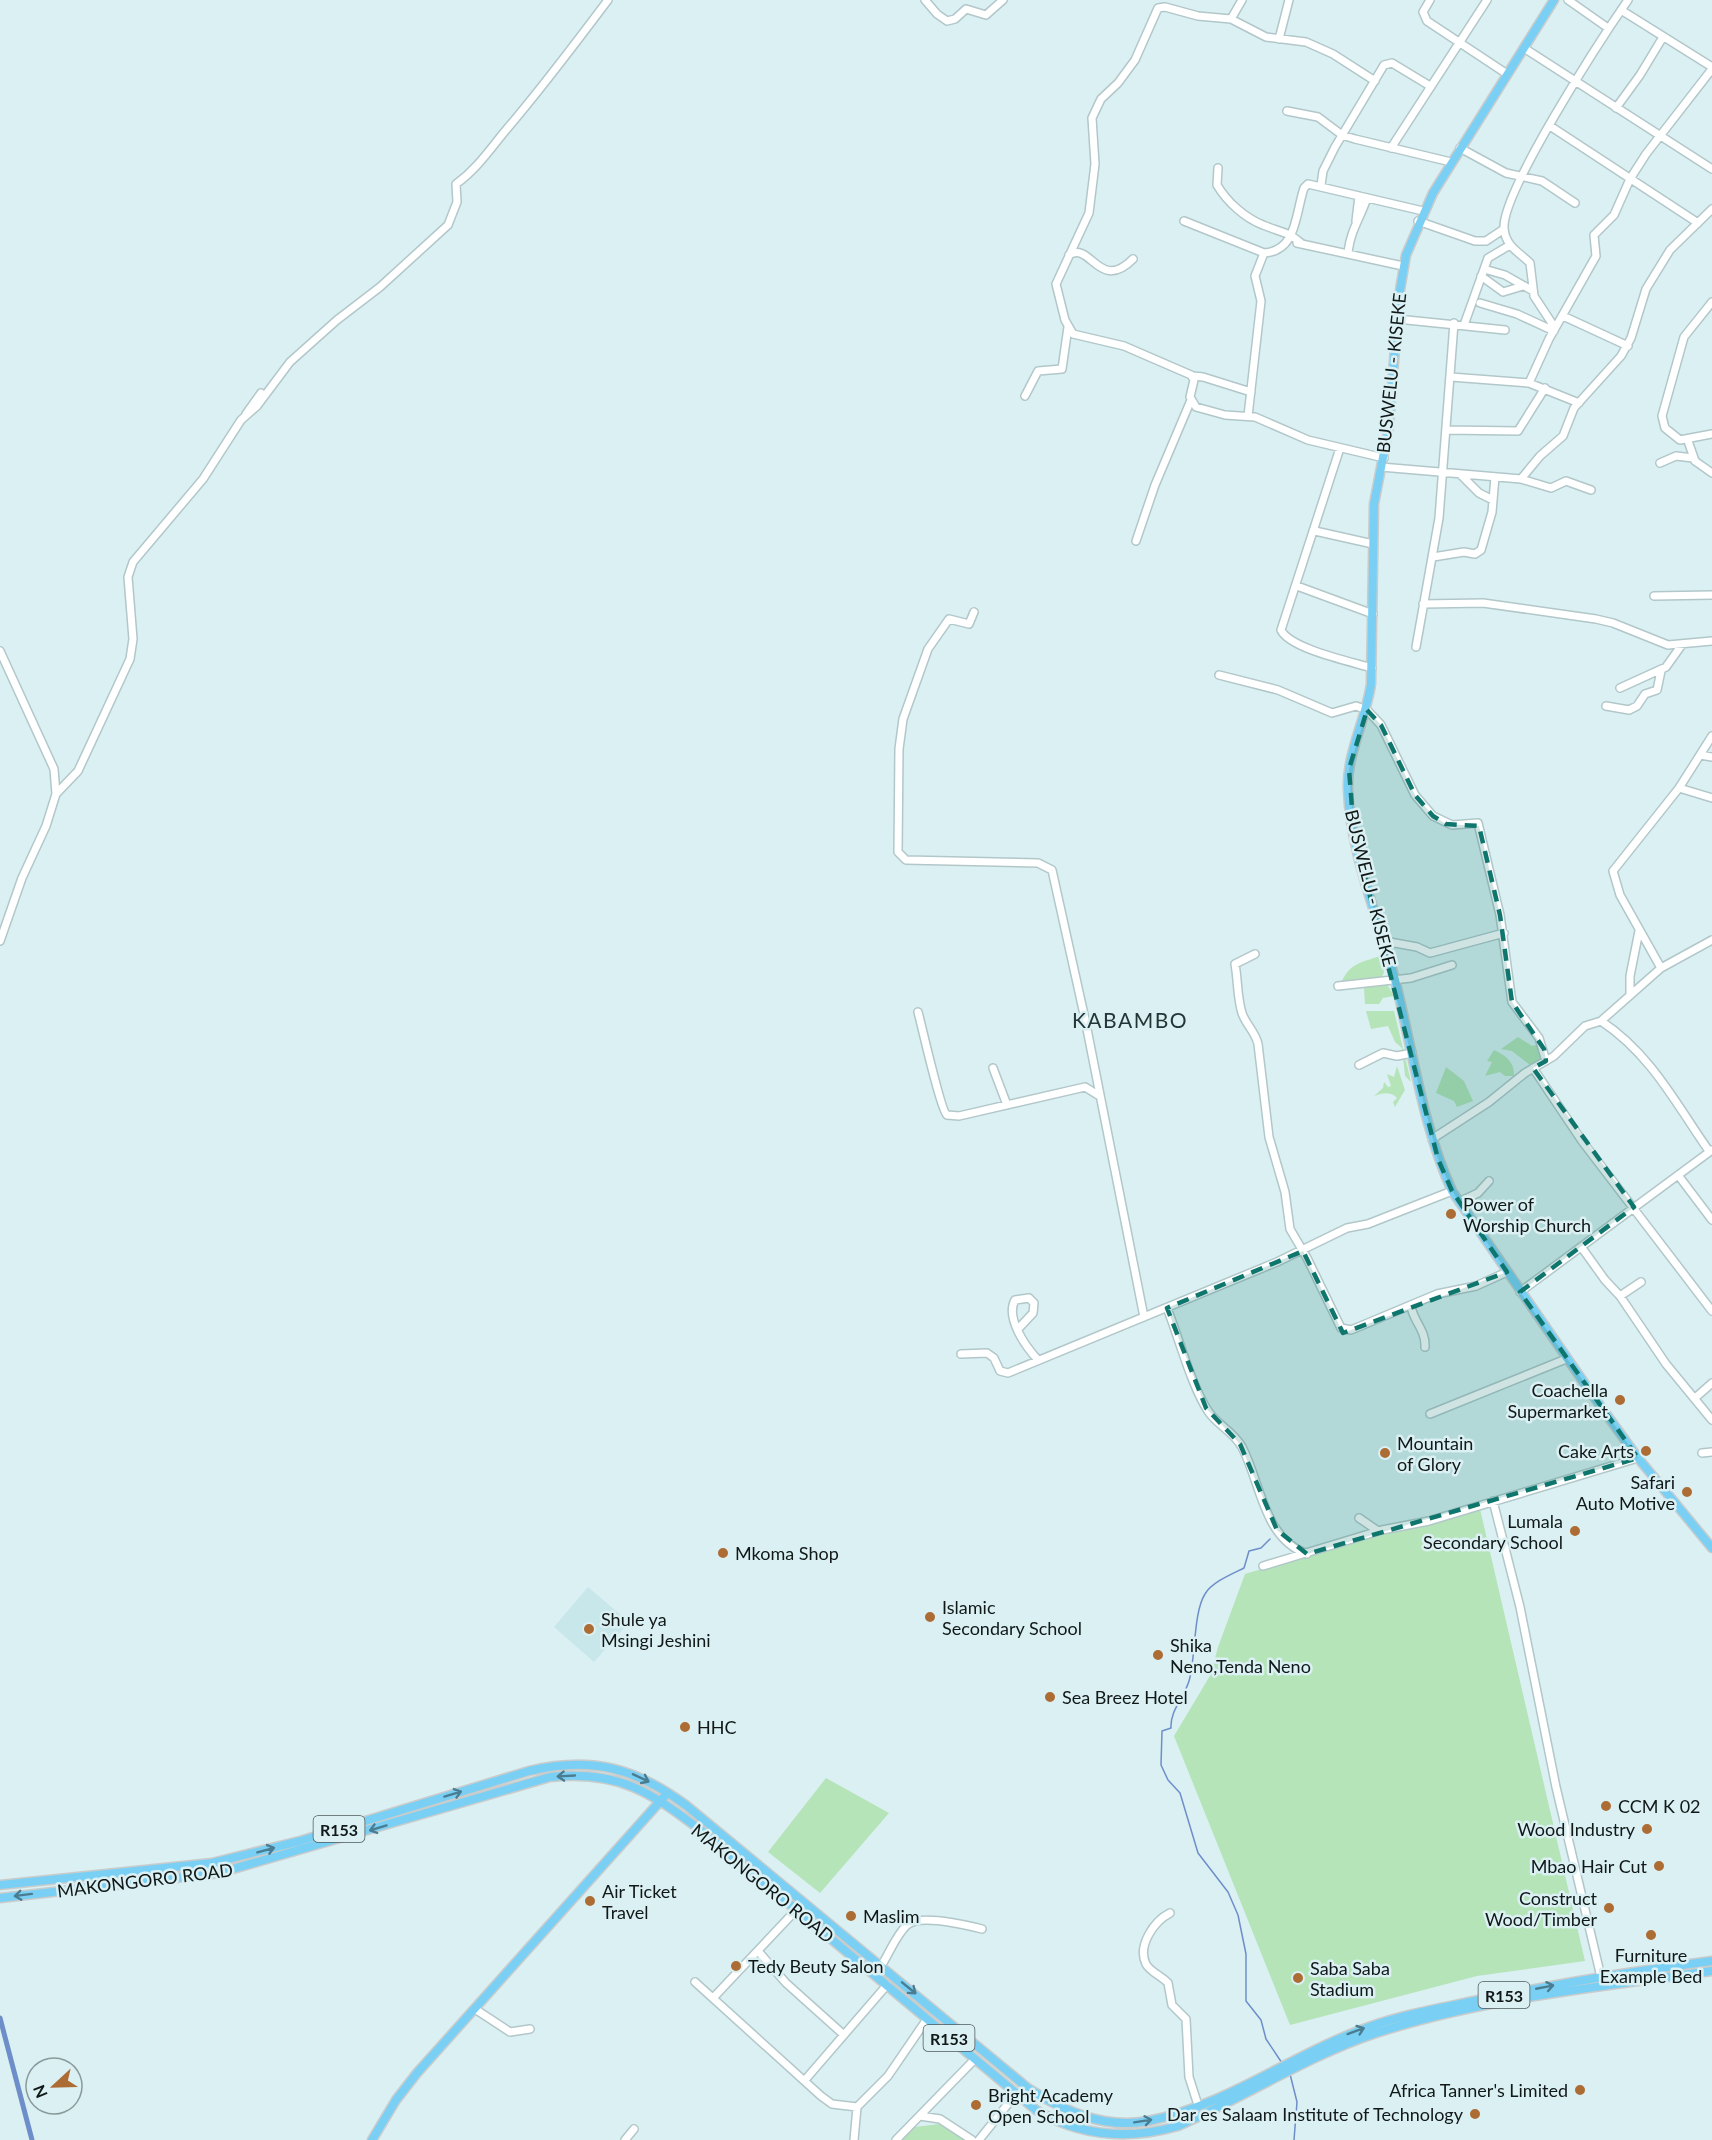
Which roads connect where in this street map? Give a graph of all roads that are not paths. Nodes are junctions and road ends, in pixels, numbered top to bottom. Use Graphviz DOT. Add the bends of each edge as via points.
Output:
graph roads {
  1 [pos="608,0"];
  2 [pos="925,0"];
  3 [pos="1003,0"];
  4 [pos="1242,0"];
  5 [pos="1289,0"];
  6 [pos="1430,0"];
  7 [pos="1487,0"];
  8 [pos="1554,0"];
  9 [pos="1568,0"];
  10 [pos="1628,0"];
  11 [pos="1621,10"];
  12 [pos="1231,19"];
  13 [pos="1608,28"];
  14 [pos="1663,37"];
  15 [pos="1279,39"];
  16 [pos="1458,43"];
  17 [pos="1524,48"];
  18 [pos="1712,68"];
  19 [pos="1507,74"];
  20 [pos="1375,81"];
  21 [pos="1576,82"];
  22 [pos="1430,86"];
  23 [pos="1616,108"];
  24 [pos="1287,111"];
  25 [pos="1550,126"];
  26 [pos="1342,135"];
  27 [pos="1660,137"];
  28 [pos="1391,148"];
  29 [pos="1460,148"];
  30 [pos="1451,162"];
  31 [pos="1218,168"];
  32 [pos="1712,170"];
  33 [pos="1521,178"];
  34 [pos="1630,178"];
  35 [pos="1321,185"];
  36 [pos="1363,197"];
  37 [pos="1575,203"];
  38 [pos="1712,209"];
  39 [pos="1423,211"];
  40 [pos="1184,221"];
  41 [pos="1418,221"];
  42 [pos="1698,223"];
  43 [pos="1504,229"];
  44 [pos="1289,238"];
  45 [pos="1510,245"];
  46 [pos="1348,252"];
  47 [pos="1264,253"];
  48 [pos="1069,255"];
  49 [pos="1133,259"];
  50 [pos="1403,266"];
  51 [pos="1483,273"];
  52 [pos="1523,286"];
  53 [pos="1533,291"];
  54 [pos="1712,302"];
  55 [pos="1480,303"];
  56 [pos="1563,316"];
  57 [pos="1397,319"];
  58 [pos="1454,323"];
  59 [pos="1464,325"];
  60 [pos="1068,327"];
  61 [pos="1554,329"];
  62 [pos="1505,330"];
  63 [pos="1628,346"];
  64 [pos="1193,376"];
  65 [pos="1451,377"];
  66 [pos="1529,383"];
  67 [pos="1545,388"];
  68 [pos="1251,392"];
  69 [pos="1025,396"];
  70 [pos="1191,400"];
  71 [pos="1579,403"];
  72 [pos="1248,416"];
  73 [pos="1446,430"];
  74 [pos="1712,434"];
  75 [pos="1688,441"];
  76 [pos="1340,448"];
  77 [pos="1384,458"];
  78 [pos="1693,458"];
  79 [pos="1660,463"];
  80 [pos="1381,467"];
  81 [pos="1443,473"];
  82 [pos="1712,473"];
  83 [pos="1460,474"];
  84 [pos="1496,477"];
  85 [pos="1521,479"];
  86 [pos="1591,490"];
  87 [pos="1493,500"];
  88 [pos="1315,531"];
  89 [pos="1136,541"];
  90 [pos="1373,544"];
  91 [pos="1434,557"];
  92 [pos="1297,586"];
  93 [pos="1654,596"];
  94 [pos="1712,596"];
  95 [pos="1423,604"];
  96 [pos="974,612"];
  97 [pos="1373,614"];
  98 [pos="1712,641"];
  99 [pos="1681,646"];
  100 [pos="1416,647"];
  101 [pos="0,651"];
  102 [pos="1372,668"];
  103 [pos="1661,671"];
  104 [pos="1219,675"];
  105 [pos="1620,688"];
  106 [pos="1606,706"];
  107 [pos="1367,710"];
  108 [pos="1712,736"];
  109 [pos="1700,755"];
  110 [pos="1712,757"];
  111 [pos="1679,788"];
  112 [pos="56,794"];
  113 [pos="1712,798"];
  114 [pos="1639,930"];
  115 [pos="1504,933"];
  116 [pos="0,941"];
  117 [pos="1384,941"];
  118 [pos="1710,941"];
  119 [pos="1712,950"];
  120 [pos="1255,954"];
  121 [pos="1452,965"];
  122 [pos="1661,968"];
  123 [pos="1395,980"];
  124 [pos="1338,986"];
  125 [pos="1630,993"];
  126 [pos="918,1012"];
  127 [pos="1601,1021"];
  128 [pos="1412,1053"];
  129 [pos="1546,1061"];
  130 [pos="1359,1065"];
  131 [pos="993,1068"];
  132 [pos="1533,1068"];
  133 [pos="1098,1095"];
  134 [pos="1007,1105"];
  135 [pos="1432,1139"];
  136 [pos="1711,1150"];
  137 [pos="1678,1175"];
  138 [pos="1490,1181"];
  139 [pos="1452,1191"];
  140 [pos="1459,1202"];
  141 [pos="1634,1207"];
  142 [pos="1712,1220"];
  143 [pos="1582,1248"];
  144 [pos="1303,1251"];
  145 [pos="1507,1272"];
  146 [pos="1641,1282"];
  147 [pos="1520,1292"];
  148 [pos="1620,1296"];
  149 [pos="1411,1306"];
  150 [pos="1167,1308"];
  151 [pos="1712,1311"];
  152 [pos="1144,1317"];
  153 [pos="1018,1329"];
  154 [pos="1425,1347"];
  155 [pos="961,1354"];
  156 [pos="1566,1359"];
  157 [pos="1038,1360"];
  158 [pos="1712,1383"];
  159 [pos="1695,1398"];
  160 [pos="1430,1414"];
  161 [pos="1712,1420"];
  162 [pos="1712,1452"];
  163 [pos="1702,1453"];
  164 [pos="1638,1458"];
  165 [pos="1493,1501"];
  166 [pos="1359,1518"];
  167 [pos="1378,1531"];
  168 [pos="1712,1548"];
  169 [pos="1307,1554"];
  170 [pos="1263,1566"];
  171 [pos="668,1792"];
  172 [pos="661,1800"];
  173 [pos="0,1885"];
  174 [pos="0,1898"];
  175 [pos="797,1910"];
  176 [pos="1170,1913"];
  177 [pos="982,1929"];
  178 [pos="758,1951"];
  179 [pos="1712,1961"];
  180 [pos="881,1966"];
  181 [pos="1712,1971"];
  182 [pos="1601,1977"];
  183 [pos="696,1982"];
  184 [pos="887,1985"];
  185 [pos="714,1997"];
  186 [pos="475,2008"];
  187 [pos="927,2019"];
  188 [pos="530,2029"];
  189 [pos="844,2035"];
  190 [pos="975,2059"];
  191 [pos="1304,2059"];
  192 [pos="1277,2072"];
  193 [pos="805,2080"];
  194 [pos="1016,2094"];
  195 [pos="1198,2106"];
  196 [pos="857,2107"];
  197 [pos="920,2116"];
  198 [pos="1123,2124"];
  199 [pos="634,2129"];
  200 [pos="1123,2138"];
  201 [pos="372,2140"];
  202 [pos="625,2140"];
  203 [pos="854,2140"];
  204 [pos="896,2140"];
  205 [pos="972,2140"];
  206 [pos="979,2140"];
  1 -- 112 [label="street" via="530,104 474,170 456,184 458,202 448,225 275,379 203,479 133,562 128,577 133,639 130,659 78,771"];
  2 -- 3 [label="street" via="947,21 966,9 986,15"];
  4 -- 12 [label="street"];
  5 -- 15 [label="street"];
  6 -- 16 [label="street" via="1424,17"];
  7 -- 16 [label="street"];
  8 -- 17 [label="main road, BUSWELU - KISEKE"];
  9 -- 13 [label="street"];
  10 -- 11 [label="street"];
  11 -- 13 [label="street"];
  11 -- 14 [label="street"];
  12 -- 15 [label="street" via="1266,37"];
  12 -- 48 [label="street" via="1165,7 1156,10 1135,60 1101,99 1092,118 1095,164 1091,203"];
  13 -- 21 [label="street"];
  14 -- 18 [label="street"];
  14 -- 23 [label="street"];
  15 -- 20 [label="street" via="1319,47"];
  16 -- 19 [label="street"];
  16 -- 22 [label="street"];
  17 -- 19 [label="main road, BUSWELU - KISEKE"];
  17 -- 21 [label="street"];
  18 -- 27 [label="street"];
  19 -- 29 [label="main road, BUSWELU - KISEKE"];
  20 -- 22 [label="street" via="1384,64 1392,63"];
  20 -- 26 [label="street"];
  21 -- 23 [label="street"];
  21 -- 25 [label="street"];
  22 -- 28 [label="street"];
  23 -- 27 [label="street"];
  24 -- 26 [label="street" via="1318,117"];
  25 -- 33 [label="street"];
  25 -- 34 [label="street"];
  26 -- 28 [label="street"];
  26 -- 35 [label="street" via="1323,171"];
  27 -- 32 [label="street"];
  27 -- 34 [label="street"];
  28 -- 30 [label="street"];
  29 -- 30 [label="main road, BUSWELU - KISEKE"];
  29 -- 33 [label="street"];
  30 -- 39 [label="main road, BUSWELU - KISEKE"];
  31 -- 44 [label="street" via="1217,185 1242,213"];
  33 -- 37 [label="street" via="1542,181"];
  33 -- 43 [label="street"];
  34 -- 42 [label="street"];
  34 -- 56 [label="street" via="1614,215 1594,235 1596,256"];
  35 -- 36 [label="street"];
  35 -- 44 [label="street" via="1308,184 1304,188"];
  36 -- 39 [label="street"];
  36 -- 46 [label="street"];
  38 -- 42 [label="street"];
  39 -- 41 [label="main road, BUSWELU - KISEKE"];
  40 -- 47 [label="street"];
  41 -- 43 [label="street" via="1475,241 1486,241"];
  41 -- 50 [label="main road, BUSWELU - KISEKE"];
  42 -- 63 [label="street" via="1670,250 1646,289"];
  43 -- 45 [label="street"];
  44 -- 46 [label="street"];
  44 -- 47 [label="street" via="1276,252"];
  45 -- 51 [label="street" via="1491,255"];
  45 -- 53 [label="street" via="1530,263"];
  46 -- 50 [label="street"];
  47 -- 68 [label="street" via="1256,276 1261,301"];
  48 -- 49 [label="street" via="1081,253 1110,272"];
  48 -- 60 [label="street" via="1056,284"];
  50 -- 57 [label="main road, BUSWELU - KISEKE"];
  51 -- 52 [label="street" via="1505,275"];
  51 -- 52 [label="street" via="1503,292"];
  51 -- 59 [label="street"];
  52 -- 53 [label="street"];
  53 -- 61 [label="street"];
  54 -- 75 [label="street" via="1684,337 1663,405 1665,428 1672,437"];
  55 -- 61 [label="street"];
  56 -- 61 [label="street"];
  56 -- 63 [label="street"];
  57 -- 58 [label="street"];
  57 -- 77 [label="main road, BUSWELU - KISEKE"];
  58 -- 59 [label="street"];
  58 -- 65 [label="street"];
  59 -- 62 [label="street"];
  60 -- 64 [label="street" via="1079,336 1124,346"];
  60 -- 69 [label="street" via="1062,369 1038,371"];
  61 -- 66 [label="street"];
  63 -- 71 [label="street"];
  64 -- 68 [label="street"];
  64 -- 70 [label="street"];
  65 -- 66 [label="street"];
  65 -- 73 [label="street"];
  66 -- 67 [label="street"];
  67 -- 71 [label="street"];
  67 -- 73 [label="street" via="1518,431"];
  68 -- 72 [label="street"];
  70 -- 72 [label="street" via="1196,407"];
  70 -- 89 [label="street"];
  71 -- 85 [label="street" via="1563,436"];
  72 -- 76 [label="street"];
  73 -- 81 [label="street"];
  74 -- 75 [label="street"];
  75 -- 78 [label="street"];
  76 -- 77 [label="street"];
  76 -- 88 [label="street"];
  77 -- 80 [label="main road, BUSWELU - KISEKE"];
  78 -- 79 [label="street" via="1676,456"];
  78 -- 82 [label="street"];
  80 -- 81 [label="street"];
  80 -- 90 [label="main road, BUSWELU - KISEKE" via="1374,504"];
  81 -- 83 [label="street"];
  81 -- 91 [label="street"];
  83 -- 84 [label="street"];
  83 -- 87 [label="street" via="1479,493"];
  84 -- 85 [label="street"];
  84 -- 87 [label="street"];
  85 -- 86 [label="street" via="1551,488 1569,481"];
  87 -- 91 [label="street" via="1479,553"];
  88 -- 90 [label="street"];
  88 -- 92 [label="street"];
  90 -- 97 [label="main road, BUSWELU - KISEKE"];
  91 -- 95 [label="street"];
  92 -- 97 [label="street"];
  92 -- 102 [label="street" via="1281,630 1286,638"];
  93 -- 94 [label="street"];
  95 -- 99 [label="street" via="1483,603 1596,619 1657,643"];
  95 -- 100 [label="street"];
  96 -- 133 [label="street" via="969,624 949,619 936,634 906,710 899,749 898,852 906,860 1038,863 1052,870"];
  97 -- 102 [label="main road, BUSWELU - KISEKE"];
  98 -- 99 [label="street"];
  99 -- 103 [label="street"];
  101 -- 112 [label="street" via="54,769"];
  102 -- 107 [label="main road, BUSWELU - KISEKE"];
  103 -- 105 [label="street"];
  103 -- 106 [label="street" via="1657,690 1645,694 1634,708"];
  104 -- 107 [label="street" via="1278,690 1332,713 1356,706"];
  107 -- 115 [label="street" via="1381,725 1410,786 1433,816 1452,825 1478,823"];
  107 -- 117 [label="main road, BUSWELU - KISEKE" via="1349,769 1348,795 1356,842"];
  108 -- 109 [label="street"];
  109 -- 110 [label="street"];
  109 -- 111 [label="street"];
  111 -- 113 [label="street"];
  111 -- 114 [label="street" via="1613,871 1620,895"];
  112 -- 116 [label="street"];
  114 -- 122 [label="street"];
  114 -- 125 [label="street"];
  115 -- 117 [label="street" via="1430,953"];
  115 -- 129 [label="street" via="1514,1007 1536,1031"];
  117 -- 123 [label="main road, BUSWELU - KISEKE"];
  118 -- 119 [label="street"];
  118 -- 122 [label="street"];
  120 -- 144 [label="street" via="1236,962 1238,998 1243,1016 1257,1038 1269,1137 1285,1192 1290,1229"];
  121 -- 123 [label="street"];
  122 -- 125 [label="street"];
  123 -- 124 [label="street"];
  123 -- 128 [label="main road, BUSWELU - KISEKE"];
  125 -- 127 [label="street"];
  126 -- 134 [label="street" via="944,1113 959,1116"];
  127 -- 129 [label="street" via="1585,1026"];
  127 -- 136 [label="street" via="1622,1036 1661,1077"];
  128 -- 130 [label="street" via="1383,1053"];
  128 -- 135 [label="main road, BUSWELU - KISEKE"];
  129 -- 132 [label="street"];
  131 -- 134 [label="street"];
  132 -- 135 [label="street"];
  132 -- 141 [label="street" via="1582,1141"];
  133 -- 134 [label="street" via="1085,1087"];
  133 -- 152 [label="street"];
  135 -- 139 [label="main road, BUSWELU - KISEKE"];
  136 -- 137 [label="street"];
  137 -- 141 [label="street"];
  137 -- 142 [label="street"];
  138 -- 140 [label="street" via="1478,1193"];
  139 -- 140 [label="main road, BUSWELU - KISEKE"];
  139 -- 144 [label="street" via="1374,1222 1347,1228"];
  140 -- 145 [label="main road, BUSWELU - KISEKE"];
  141 -- 143 [label="street"];
  141 -- 151 [label="street"];
  143 -- 147 [label="street"];
  143 -- 148 [label="street"];
  144 -- 149 [label="street" via="1344,1330"];
  144 -- 150 [label="street"];
  145 -- 147 [label="main road, BUSWELU - KISEKE"];
  145 -- 149 [label="street"];
  146 -- 148 [label="street"];
  147 -- 156 [label="main road, BUSWELU - KISEKE"];
  148 -- 159 [label="street" via="1666,1364"];
  149 -- 154 [label="street" via="1424,1333"];
  150 -- 152 [label="street"];
  150 -- 169 [label="street" via="1206,1408 1240,1444 1277,1530 1293,1547"];
  152 -- 157 [label="street"];
  153 -- 153 [label="street" via="1012,1304 1018,1298 1029,1298 1034,1303 1033,1313"];
  153 -- 157 [label="street"];
  155 -- 157 [label="street" via="987,1353 1004,1373"];
  156 -- 160 [label="street"];
  156 -- 164 [label="main road, BUSWELU - KISEKE"];
  158 -- 159 [label="street"];
  159 -- 161 [label="street"];
  162 -- 163 [label="street"];
  164 -- 165 [label="street"];
  164 -- 168 [label="main road, BUSWELU - KISEKE"];
  165 -- 167 [label="street"];
  165 -- 182 [label="street"];
  166 -- 167 [label="street"];
  167 -- 169 [label="street"];
  169 -- 170 [label="street"];
  171 -- 172 [label="main road"];
  173 -- 171 [label="main road, MAKONGORO ROAD / R153, one-way" via="224,1860 548,1767 581,1764 615,1768"];
  171 -- 180 [label="main road, MAKONGORO ROAD / R153"];
  172 -- 174 [label="main road, MAKONGORO ROAD / R153, one-way" via="607,1778 550,1777 219,1873"];
  172 -- 175 [label="main road, MAKONGORO ROAD / R153"];
  172 -- 186 [label="main road"];
  175 -- 178 [label="street"];
  175 -- 184 [label="main road, MAKONGORO ROAD / R153"];
  176 -- 195 [label="street" via="1154,1924 1145,1959 1148,1968 1168,1983 1172,2005 1186,2019 1189,2077"];
  177 -- 180 [label="street" via="915,1921 906,1927"];
  178 -- 185 [label="street"];
  178 -- 189 [label="street" via="786,1983"];
  179 -- 182 [label="main road, MAKONGORO ROAD / R153"];
  180 -- 198 [label="main road, MAKONGORO ROAD / R153, one-way" via="1029,2089 1077,2115"];
  181 -- 191 [label="main road, MAKONGORO ROAD / R153" via="1451,2014 1376,2033"];
  191 -- 182 [label="main road, MAKONGORO ROAD / R153, one-way" via="1346,2035 1396,2018"];
  183 -- 185 [label="street"];
  184 -- 187 [label="main road, MAKONGORO ROAD / R153"];
  184 -- 189 [label="street"];
  185 -- 193 [label="street"];
  186 -- 188 [label="street" via="510,2031"];
  186 -- 201 [label="main road" via="410,2082"];
  187 -- 190 [label="main road, MAKONGORO ROAD / R153"];
  187 -- 196 [label="street" via="888,2076"];
  189 -- 193 [label="street"];
  190 -- 194 [label="main road, MAKONGORO ROAD / R153"];
  190 -- 197 [label="street"];
  191 -- 192 [label="main road, MAKONGORO ROAD / R153"];
  192 -- 195 [label="main road, MAKONGORO ROAD / R153"];
  192 -- 200 [label="main road, MAKONGORO ROAD / R153" via="1178,2126"];
  193 -- 196 [label="street" via="831,2104"];
  194 -- 200 [label="main road, MAKONGORO ROAD / R153" via="1036,2110 1069,2127"];
  194 -- 206 [label="street"];
  198 -- 195 [label="main road, MAKONGORO ROAD / R153, one-way" via="1149,2121"];
  196 -- 203 [label="street"];
  197 -- 204 [label="street"];
  197 -- 205 [label="street" via="940,2119"];
  198 -- 200 [label="street"];
  199 -- 202 [label="street"];
}
